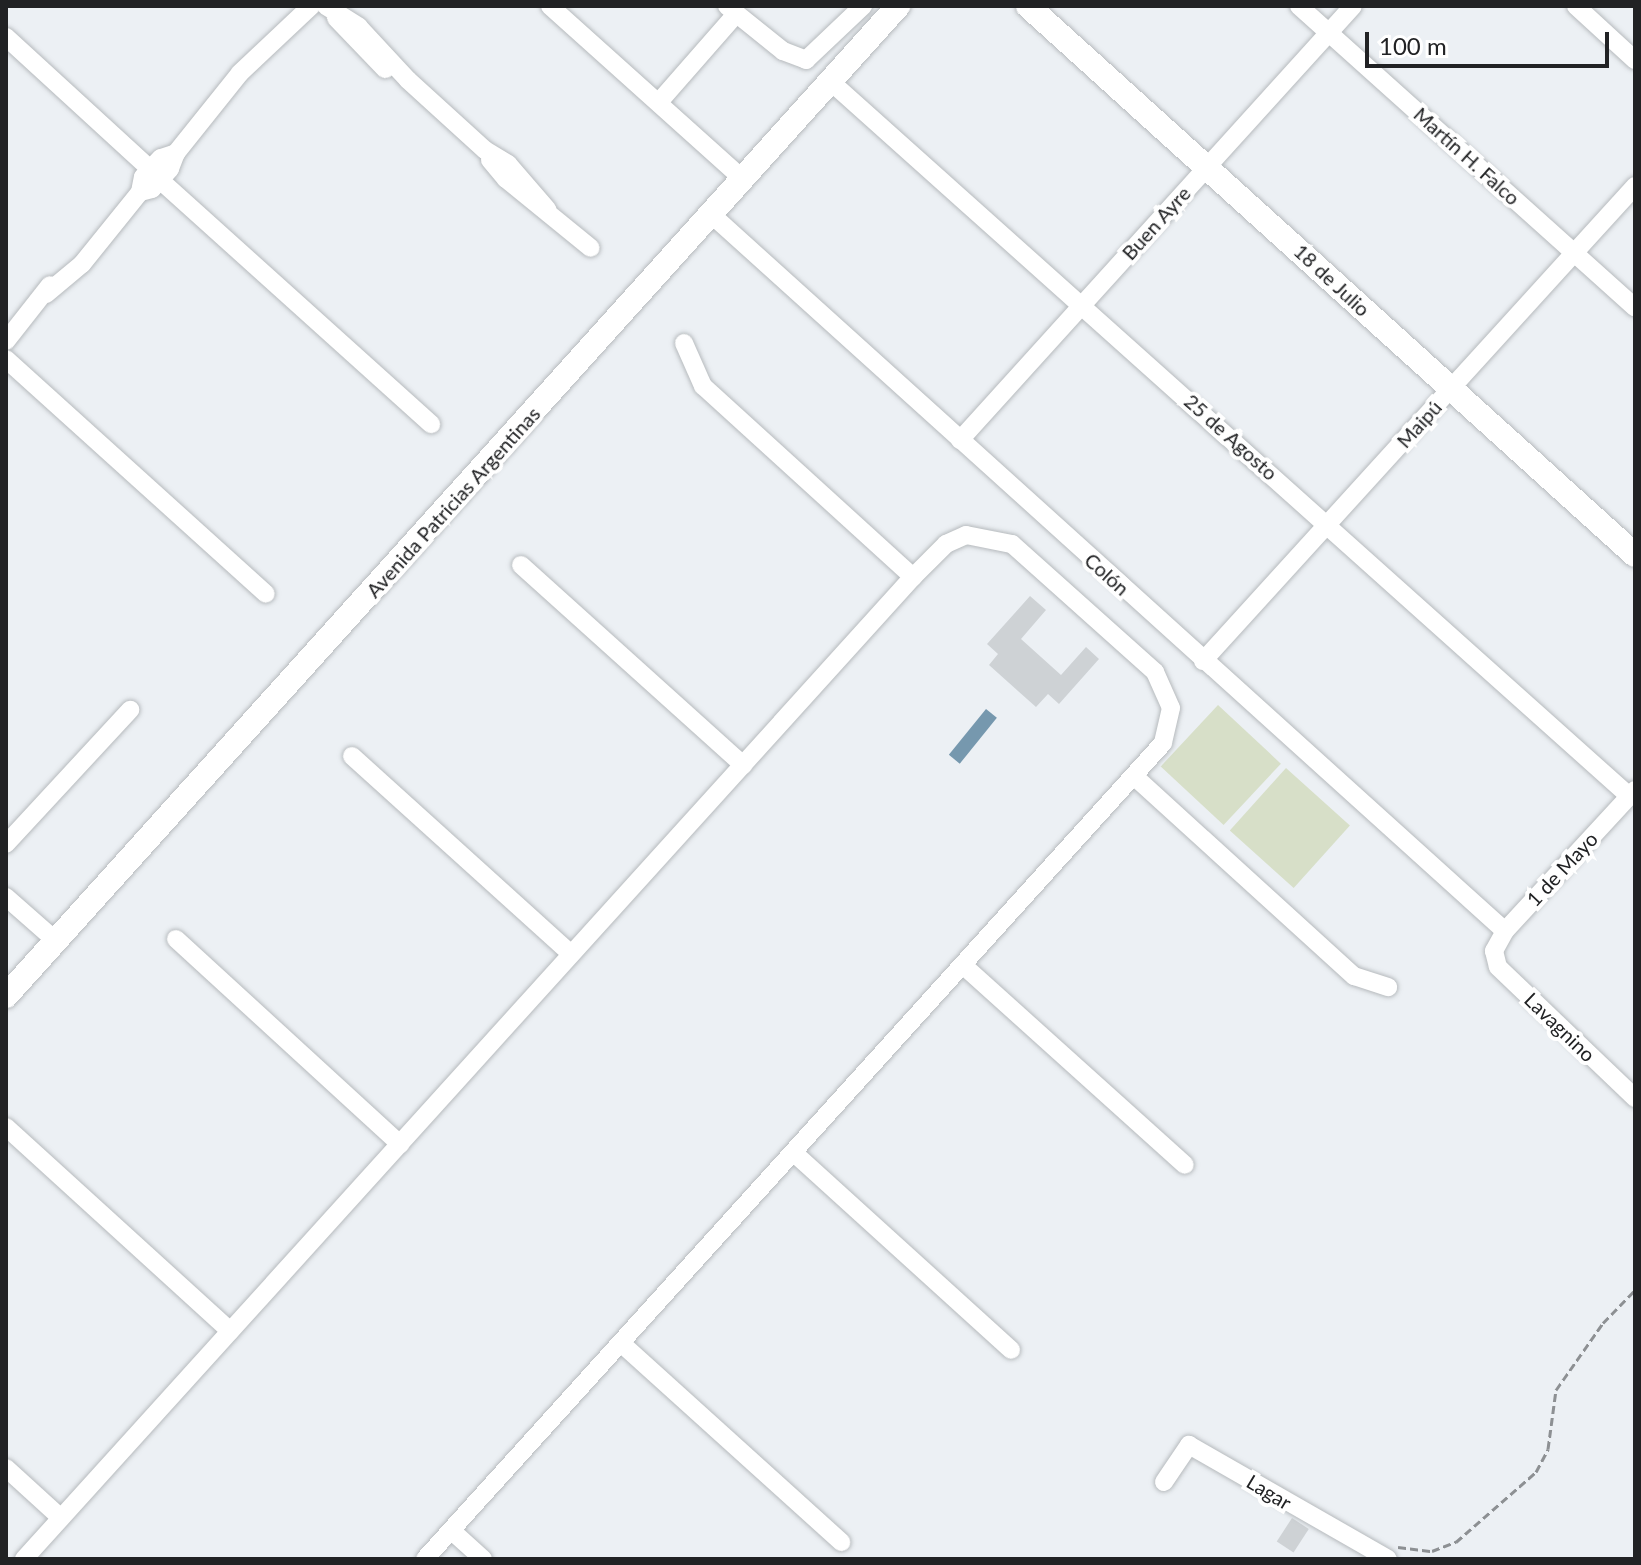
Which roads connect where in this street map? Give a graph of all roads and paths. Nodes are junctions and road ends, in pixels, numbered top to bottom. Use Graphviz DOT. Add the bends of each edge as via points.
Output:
graph roads {
  1 [pos="311,6"];
  2 [pos="550,6"];
  3 [pos="863,6"];
  4 [pos="898,6"];
  5 [pos="1028,6"];
  6 [pos="1299,6"];
  7 [pos="1353,6"];
  8 [pos="1576,6"];
  9 [pos="328,8"];
  10 [pos="732,10"];
  11 [pos="1329,33"];
  12 [pos="6,37"];
  13 [pos="1635,60"];
  14 [pos="830,81"];
  15 [pos="659,102"];
  16 [pos="1208,166"];
  17 [pos="155,174"];
  18 [pos="743,179"];
  19 [pos="1635,186"];
  20 [pos="712,215"];
  21 [pos="591,248"];
  22 [pos="1574,252"];
  23 [pos="1083,303"];
  24 [pos="1635,307"];
  25 [pos="6,341"];
  26 [pos="684,343"];
  27 [pos="6,359"];
  28 [pos="1450,389"];
  29 [pos="431,424"];
  30 [pos="960,440"];
  31 [pos="1328,526"];
  32 [pos="1635,555"];
  33 [pos="521,565"];
  34 [pos="913,577"];
  35 [pos="266,594"];
  36 [pos="1203,661"];
  37 [pos="130,710"];
  38 [pos="352,756"];
  39 [pos="743,765"];
  40 [pos="1135,777"];
  41 [pos="1632,793"];
  42 [pos="6,844"];
  43 [pos="6,897"];
  44 [pos="1505,931"];
  45 [pos="176,939"];
  46 [pos="56,941"];
  47 [pos="1494,951"];
  48 [pos="571,954"];
  49 [pos="964,966"];
  50 [pos="1388,987"];
  51 [pos="6,996"];
  52 [pos="1632,1089"];
  53 [pos="6,1127"];
  54 [pos="400,1144"];
  55 [pos="794,1153"];
  56 [pos="1185,1165"];
  57 [pos="1635,1290"];
  58 [pos="230,1331"];
  59 [pos="621,1343"];
  60 [pos="1011,1350"];
  61 [pos="6,1468"];
  62 [pos="1164,1482"];
  63 [pos="61,1518"];
  64 [pos="452,1531"];
  65 [pos="841,1542"];
  66 [pos="1406,1545"];
  67 [pos="1378,1558"];
  68 [pos="24,1559"];
  69 [pos="425,1559"];
  70 [pos="483,1559"];
  1 -- 17 [label="street" via="272,47 256,75"];
  2 -- 15 [label="street"];
  3 -- 10 [label="street" via="806,60 783,51"];
  4 -- 14 [label="street, Avenida Patricias Argentinas"];
  5 -- 16 [label="street, 18 de Julio"];
  6 -- 11 [label="street, Martín H. Falco"];
  7 -- 11 [label="street, Buen Ayre"];
  8 -- 13 [label="street"];
  9 -- 21 [label="street" via="380,65 408,80 485,150 506,179"];
  10 -- 15 [label="street"];
  11 -- 16 [label="street, Buen Ayre"];
  11 -- 22 [label="street, Martín H. Falco"];
  12 -- 17 [label="street"];
  14 -- 18 [label="street, Avenida Patricias Argentinas"];
  14 -- 23 [label="street, 25 de Agosto"];
  15 -- 18 [label="street"];
  16 -- 23 [label="street, Buen Ayre"];
  16 -- 28 [label="street, 18 de Julio"];
  17 -- 25 [label="street" via="100,236 79,250"];
  17 -- 29 [label="street"];
  18 -- 20 [label="street, Avenida Patricias Argentinas"];
  19 -- 22 [label="street, Maipú"];
  20 -- 30 [label="street, Colón"];
  20 -- 46 [label="street, Avenida Patricias Argentinas"];
  22 -- 24 [label="street, Martín H. Falco"];
  22 -- 28 [label="street, Maipú"];
  23 -- 30 [label="street, Buen Ayre"];
  23 -- 31 [label="street, 25 de Agosto"];
  26 -- 34 [label="street" via="703,386"];
  27 -- 35 [label="street"];
  28 -- 31 [label="street, Maipú"];
  28 -- 32 [label="street, 18 de Julio"];
  30 -- 36 [label="street, Colón"];
  31 -- 36 [label="street, Maipú"];
  31 -- 41 [label="street, 25 de Agosto"];
  33 -- 39 [label="street"];
  34 -- 39 [label="street"];
  34 -- 40 [label="street" via="946,544 966,535 1012,544 1155,672 1171,708 1170,728"];
  36 -- 44 [label="street, Colón"];
  37 -- 42 [label="street"];
  38 -- 48 [label="street"];
  39 -- 48 [label="street"];
  40 -- 49 [label="street"];
  40 -- 50 [label="street" via="1354,976"];
  41 -- 44 [label="street, 1 de Mayo"];
  43 -- 46 [label="street"];
  44 -- 47 [label="street, 1 de Mayo"];
  45 -- 54 [label="street"];
  46 -- 51 [label="street, Avenida Patricias Argentinas"];
  47 -- 52 [label="street, Lavagnino" via="1498,967"];
  48 -- 54 [label="street"];
  49 -- 55 [label="street"];
  49 -- 56 [label="street"];
  53 -- 58 [label="street"];
  54 -- 58 [label="street"];
  55 -- 59 [label="street"];
  55 -- 60 [label="street"];
  57 -- 66 [label="path" via="1603,1323 1556,1390 1548,1449 1536,1472 1456,1542 1432,1551"];
  58 -- 63 [label="street"];
  59 -- 64 [label="street"];
  59 -- 65 [label="street"];
  61 -- 63 [label="street"];
  62 -- 67 [label="street, Lagar" via="1189,1445"];
  63 -- 68 [label="street"];
  64 -- 69 [label="street"];
  64 -- 70 [label="street"];
}
